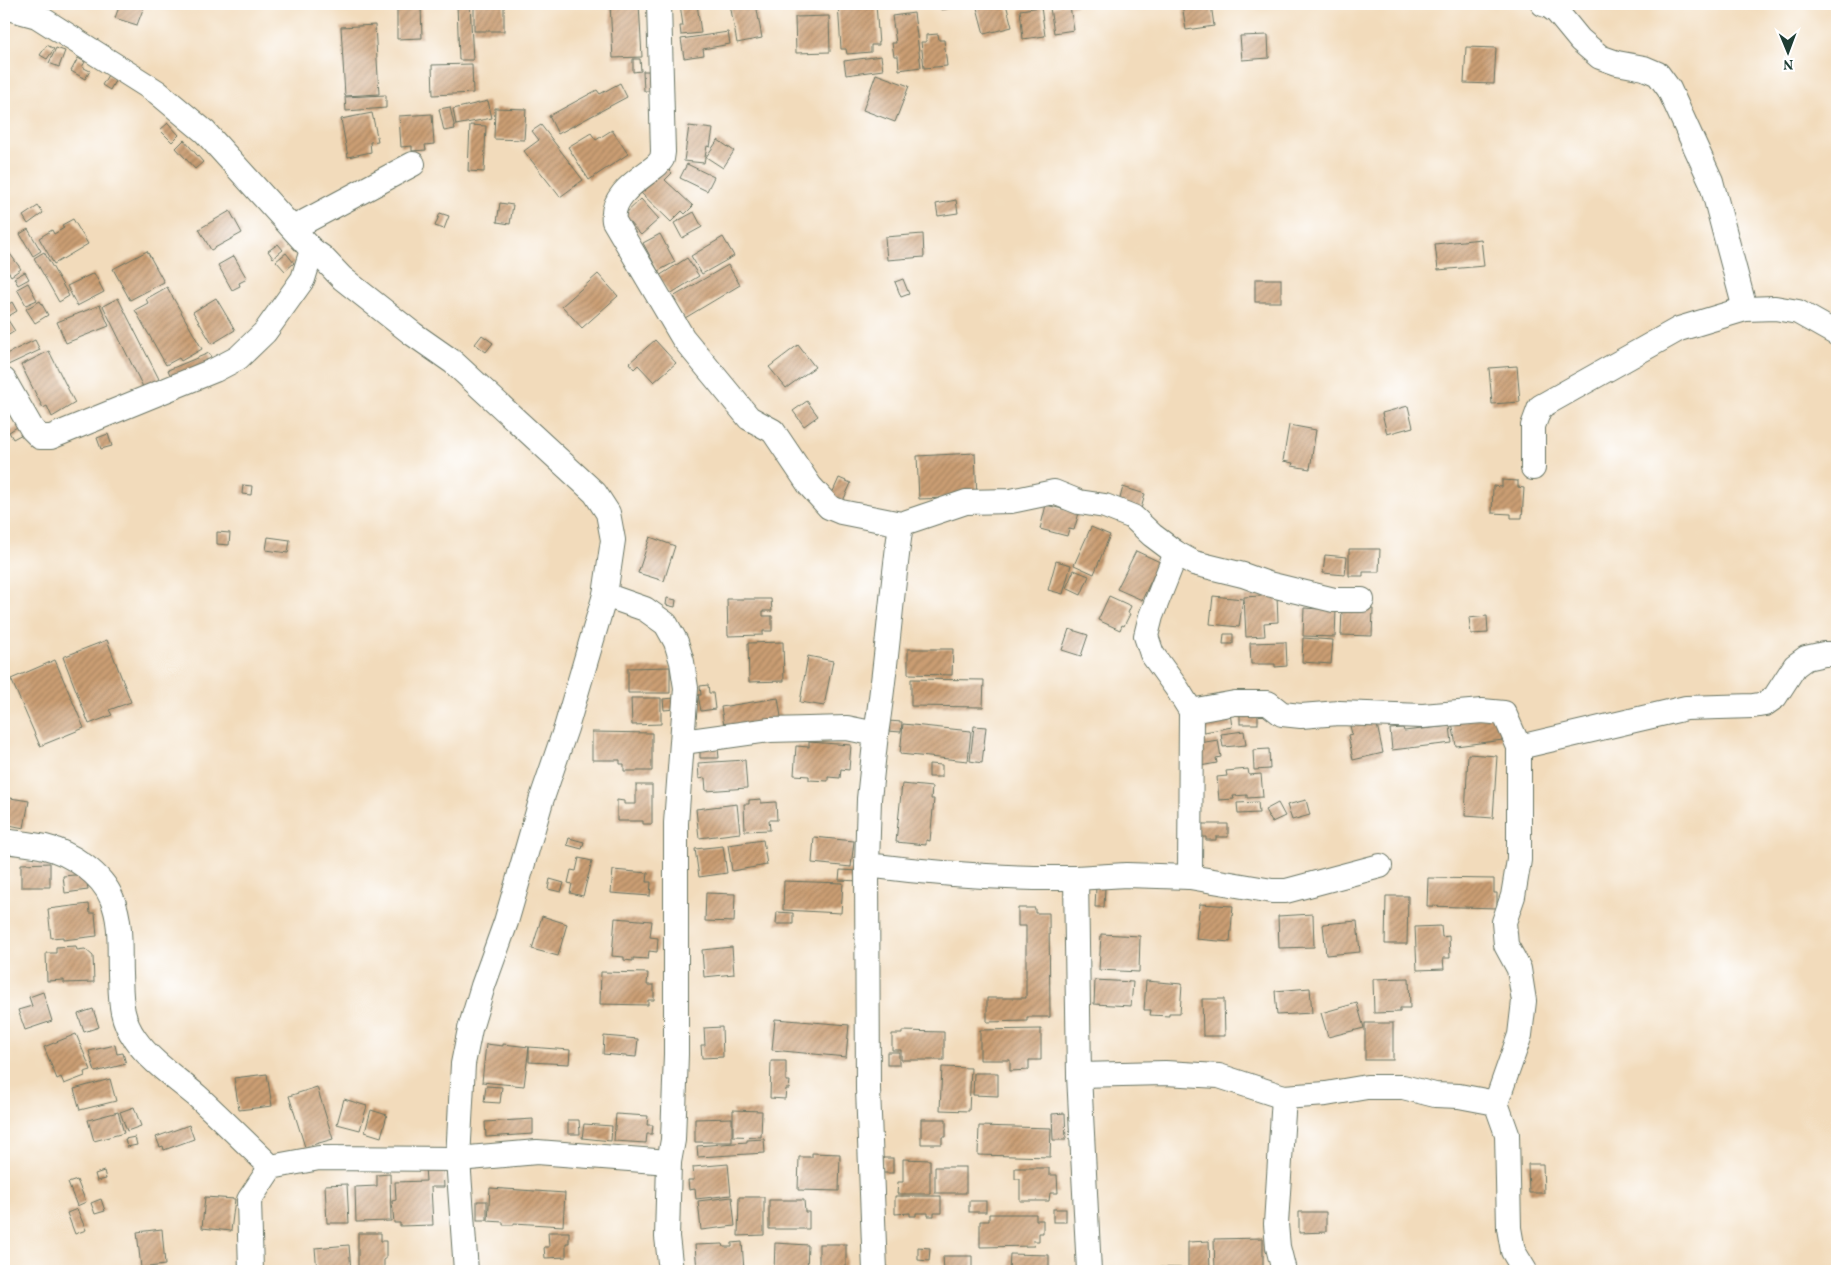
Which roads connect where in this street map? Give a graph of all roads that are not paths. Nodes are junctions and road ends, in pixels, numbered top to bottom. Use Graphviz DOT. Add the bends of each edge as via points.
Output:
graph roads {
  1 [pos="659,4"];
  2 [pos="1543,4"];
  3 [pos="4,7"];
  4 [pos="413,164"];
  5 [pos="293,228"];
  6 [pos="312,250"];
  7 [pos="1744,310"];
  8 [pos="1837,334"];
  9 [pos="4,380"];
  10 [pos="1533,468"];
  11 [pos="901,524"];
  12 [pos="1176,553"];
  13 [pos="605,596"];
  14 [pos="1362,600"];
  15 [pos="1837,654"];
  16 [pos="1191,711"];
  17 [pos="876,734"];
  18 [pos="683,742"];
  19 [pos="1519,747"];
  20 [pos="4,841"];
  21 [pos="867,866"];
  22 [pos="1380,866"];
  23 [pos="1190,876"];
  24 [pos="1076,878"];
  25 [pos="1079,1075"];
  26 [pos="1284,1097"];
  27 [pos="1496,1103"];
  28 [pos="458,1159"];
  29 [pos="669,1162"];
  30 [pos="271,1167"];
  31 [pos="251,1271"];
  32 [pos="466,1271"];
  33 [pos="671,1271"];
  34 [pos="876,1271"];
  35 [pos="1089,1271"];
  36 [pos="1284,1271"];
  37 [pos="1526,1271"];
  1 -- 11 [label="street" via="662,159 620,197 614,207 614,221 683,338 749,418 773,431 810,486 829,507"];
  2 -- 7 [label="street" via="1557,12 1580,40 1600,57 1658,74 1669,89 1711,181"];
  3 -- 5 [label="street" via="37,16 157,92 205,132"];
  4 -- 5 [label="street"];
  5 -- 6 [label="street"];
  6 -- 9 [label="street" via="302,279 265,332 238,358 215,370 51,437 40,436 32,429"];
  6 -- 13 [label="street" via="342,278 452,362 595,493 608,513 613,540"];
  7 -- 8 [label="street" via="1775,308 1798,312"];
  7 -- 10 [label="street" via="1679,329 1540,407 1533,426"];
  11 -- 12 [label="street" via="966,502 1011,501 1054,492 1133,517"];
  11 -- 17 [label="street"];
  12 -- 14 [label="street" via="1194,563 1268,584 1334,600"];
  12 -- 16 [label="street" via="1146,636 1152,654"];
  13 -- 18 [label="street" via="645,609 666,624 676,642 686,688"];
  13 -- 28 [label="street" via="506,922 470,1029 463,1064"];
  15 -- 19 [label="street" via="1806,658 1794,666 1775,697 1764,704 1686,708"];
  16 -- 19 [label="street" via="1235,703 1268,703 1282,714 1302,716 1504,713"];
  16 -- 23 [label="street"];
  17 -- 18 [label="street" via="847,728 770,730"];
  17 -- 21 [label="street" via="869,799"];
  18 -- 29 [label="street" via="676,823 675,1108"];
  19 -- 27 [label="street" via="1519,860 1513,896 1504,922 1506,945 1519,969 1524,1001 1520,1035"];
  20 -- 30 [label="street" via="46,847 66,855 104,885 112,899 118,928 123,1019 136,1040 157,1063 219,1116"];
  21 -- 24 [label="street" via="970,876"];
  21 -- 34 [label="street" via="868,1089"];
  22 -- 23 [label="street" via="1286,891"];
  23 -- 24 [label="street"];
  24 -- 25 [label="street"];
  25 -- 26 [label="street" via="1165,1073 1219,1076"];
  25 -- 35 [label="street"];
  26 -- 27 [label="street" via="1403,1087"];
  26 -- 36 [label="street" via="1276,1224"];
  27 -- 37 [label="street" via="1507,1134 1508,1228 1513,1251"];
  28 -- 29 [label="street" via="537,1152"];
  28 -- 30 [label="street" via="319,1158"];
  28 -- 32 [label="street"];
  29 -- 33 [label="street" via="667,1237"];
  30 -- 31 [label="street" via="249,1200"];
}
